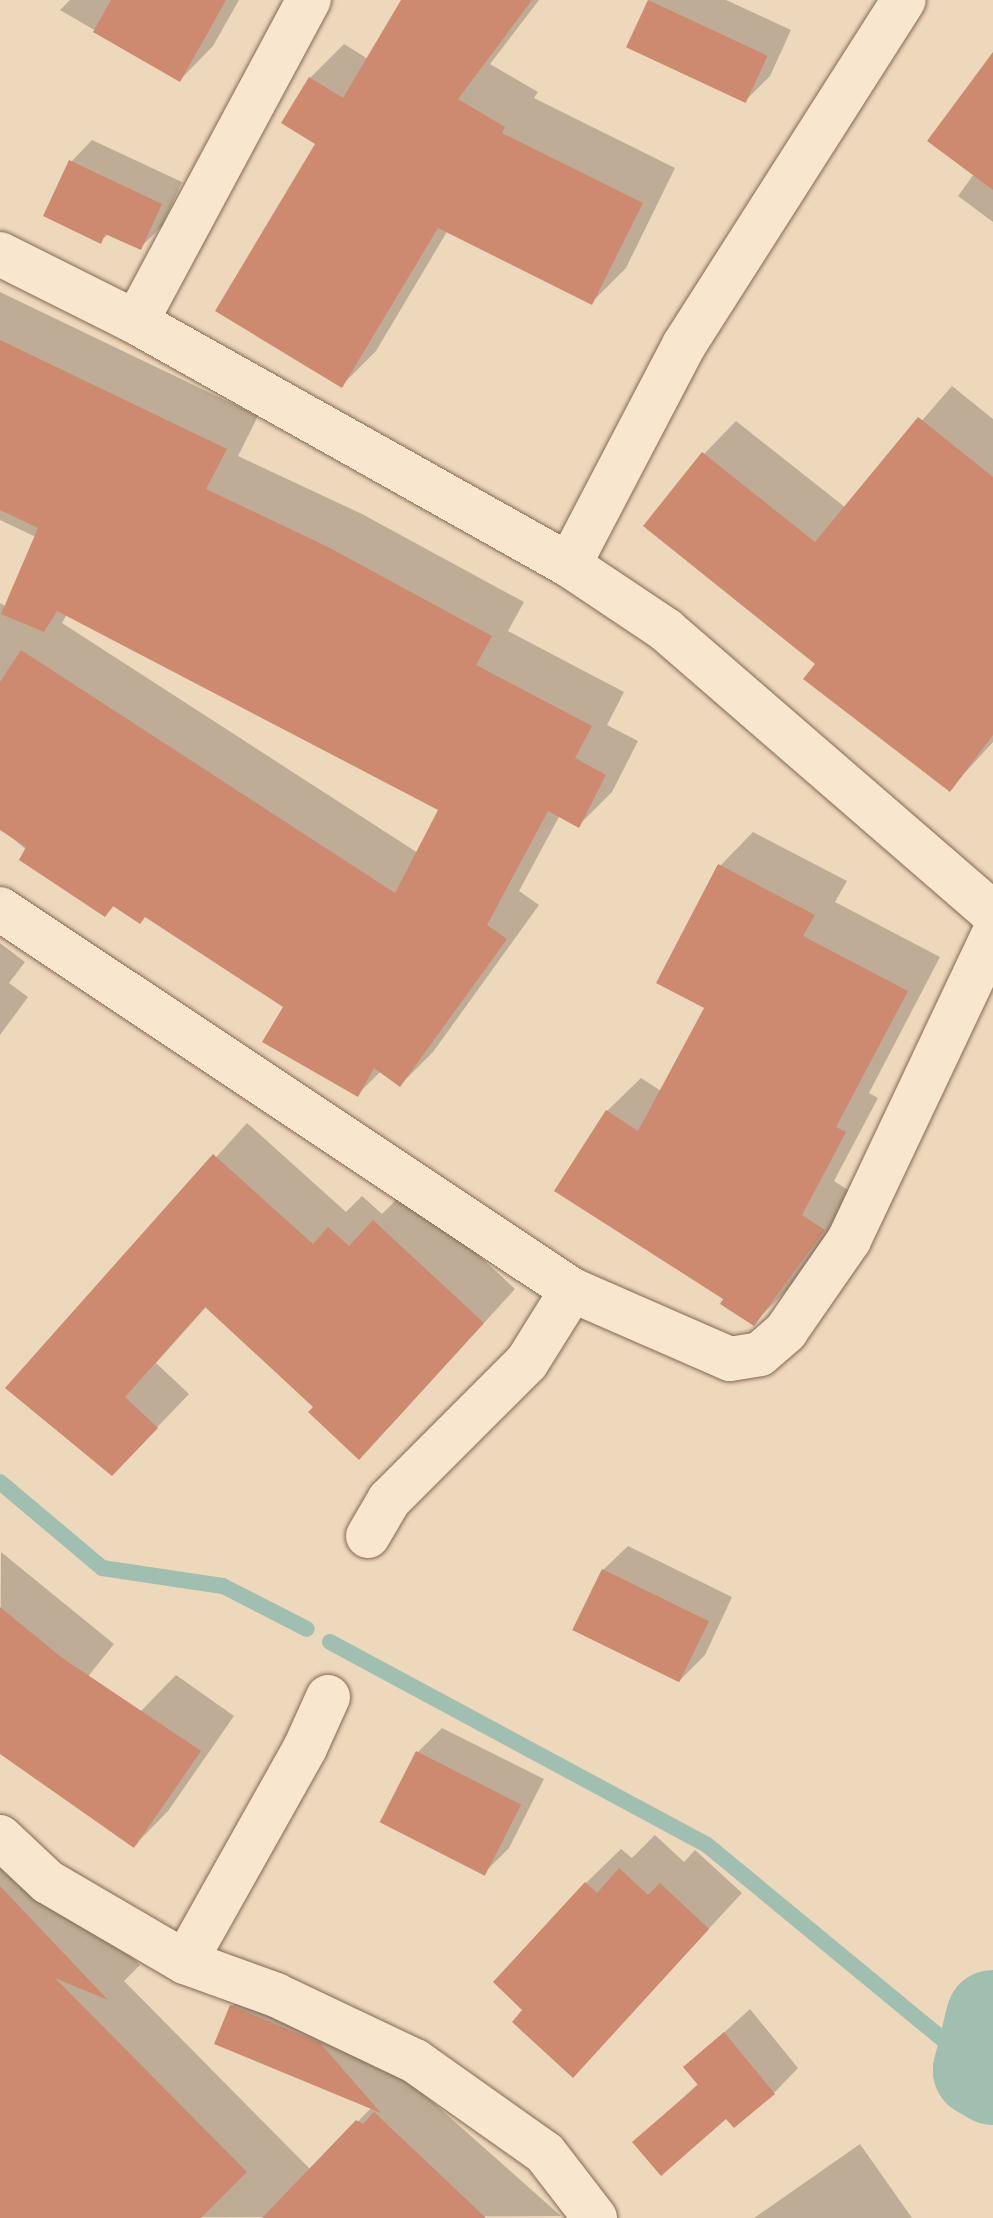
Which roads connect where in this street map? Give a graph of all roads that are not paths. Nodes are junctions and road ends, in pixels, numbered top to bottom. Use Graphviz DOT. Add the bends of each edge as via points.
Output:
graph roads {
  1 [pos="309,0"];
  2 [pos="904,0"];
  3 [pos="0,254"];
  4 [pos="136,322"];
  5 [pos="569,565"];
  6 [pos="0,909"];
  7 [pos="993,913"];
  8 [pos="993,935"];
  9 [pos="572,1290"];
  10 [pos="368,1536"];
  11 [pos="328,1697"];
  12 [pos="0,1837"];
  13 [pos="185,1962"];
  14 [pos="595,2218"];
  1 -- 4 [label="street"];
  2 -- 5 [label="street" via="684,345"];
  3 -- 4 [label="street"];
  4 -- 5 [label="street"];
  5 -- 7 [label="street" via="666,630"];
  6 -- 9 [label="street"];
  8 -- 9 [label="street" via="849,1240 786,1331 760,1354 730,1359"];
  9 -- 10 [label="street" via="527,1362 389,1500"];
  11 -- 13 [label="street"];
  12 -- 13 [label="street" via="48,1882"];
  13 -- 14 [label="street" via="276,1995 415,2061 545,2153"];
}
